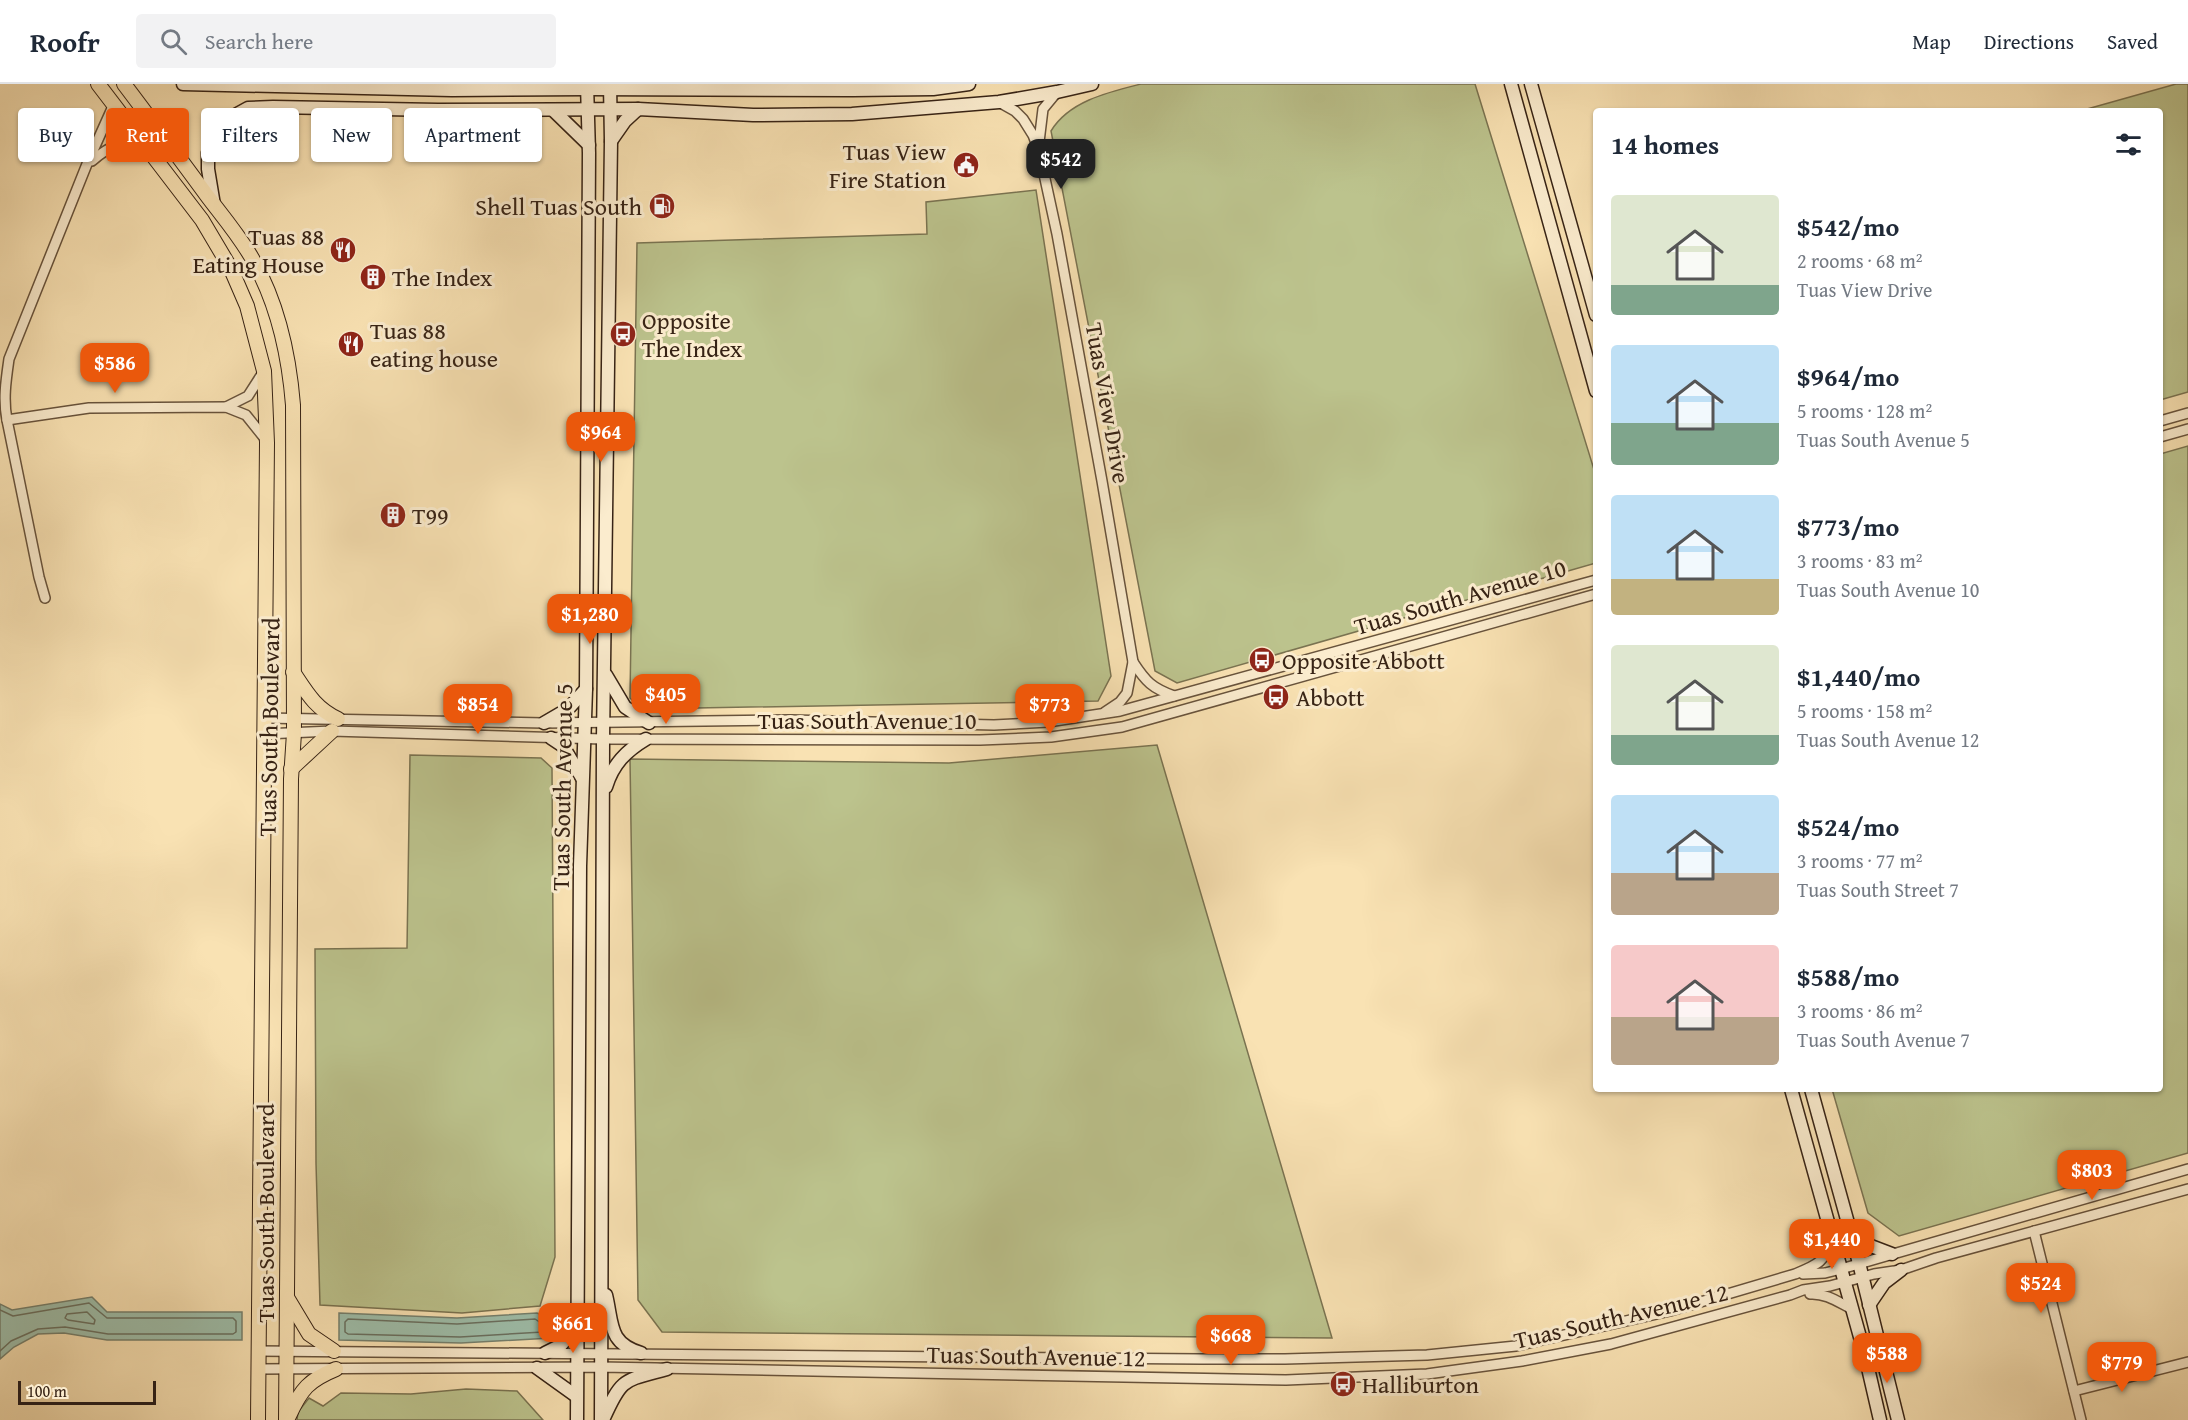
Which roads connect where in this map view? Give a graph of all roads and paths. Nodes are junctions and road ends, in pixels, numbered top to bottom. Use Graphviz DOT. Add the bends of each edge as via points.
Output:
graph roads {
  1 [pos="98,84"];
  2 [pos="124,84"];
  3 [pos="183,84"];
  4 [pos="969,84"];
  5 [pos="1092,84"];
  6 [pos="1511,84"];
  7 [pos="1531,84"];
  8 [pos="587,86"];
  9 [pos="610,86"];
  10 [pos="635,86"];
  11 [pos="563,87"];
  12 [pos="853,87"];
  13 [pos="933,89"];
  14 [pos="1057,93"];
  15 [pos="999,102"];
  16 [pos="114,104"];
  17 [pos="117,108"];
  18 [pos="942,108"];
  19 [pos="638,109"];
  20 [pos="553,110"];
  21 [pos="587,110"];
  22 [pos="610,110"];
  23 [pos="611,141"];
  24 [pos="589,145"];
  25 [pos="106,151"];
  26 [pos="1039,152"];
  27 [pos="157,162"];
  28 [pos="87,164"];
  29 [pos="214,204"];
  30 [pos="1593,304"];
  31 [pos="264,371"];
  32 [pos="1593,380"];
  33 [pos="226,407"];
  34 [pos="2188,412"];
  35 [pos="7,420"];
  36 [pos="2163,420"];
  37 [pos="2188,429"];
  38 [pos="2163,436"];
  39 [pos="267,443"];
  40 [pos="1593,581"];
  41 [pos="1593,595"];
  42 [pos="45,597"];
  43 [pos="1133,662"];
  44 [pos="293,672"];
  45 [pos="605,674"];
  46 [pos="586,689"];
  47 [pos="1174,696"];
  48 [pos="1103,714"];
  49 [pos="264,718"];
  50 [pos="293,718"];
  51 [pos="544,723"];
  52 [pos="584,723"];
  53 [pos="604,723"];
  54 [pos="649,723"];
  55 [pos="335,725"];
  56 [pos="294,733"];
  57 [pos="264,734"];
  58 [pos="551,738"];
  59 [pos="583,738"];
  60 [pos="646,738"];
  61 [pos="603,739"];
  62 [pos="291,769"];
  63 [pos="582,779"];
  64 [pos="604,796"];
  65 [pos="1792,1092"];
  66 [pos="1812,1092"];
  67 [pos="2188,1169"];
  68 [pos="2188,1189"];
  69 [pos="1849,1229"];
  70 [pos="2034,1231"];
  71 [pos="1831,1235"];
  72 [pos="1892,1254"];
  73 [pos="1859,1263"];
  74 [pos="1841,1269"];
  75 [pos="1901,1270"];
  76 [pos="602,1273"];
  77 [pos="1798,1274"];
  78 [pos="1862,1277"];
  79 [pos="1845,1282"];
  80 [pos="1803,1290"];
  81 [pos="1790,1295"];
  82 [pos="287,1298"];
  83 [pos="1869,1305"];
  84 [pos="1852,1309"];
  85 [pos="577,1327"];
  86 [pos="259,1351"];
  87 [pos="287,1351"];
  88 [pos="334,1351"];
  89 [pos="545,1353"];
  90 [pos="576,1353"];
  91 [pos="601,1353"];
  92 [pos="641,1353"];
  93 [pos="2188,1362"];
  94 [pos="601,1367"];
  95 [pos="537,1368"];
  96 [pos="576,1368"];
  97 [pos="258,1369"];
  98 [pos="287,1369"];
  99 [pos="336,1369"];
  100 [pos="667,1369"];
  101 [pos="2074,1391"];
  102 [pos="576,1396"];
  103 [pos="258,1420"];
  104 [pos="287,1420"];
  105 [pos="577,1420"];
  106 [pos="602,1420"];
  107 [pos="1880,1420"];
  108 [pos="1898,1420"];
  109 [pos="2081,1420"];
  1 -- 16 [label="main road, Tuas South Boulevard"];
  2 -- 29 [label="main road, Tuas South Boulevard"];
  3 -- 11 [label="main road" via="452,90"];
  4 -- 13 [label="main road"];
  5 -- 14 [label="main road"];
  6 -- 32 [label="main road"];
  7 -- 30 [label="main road"];
  8 -- 9 [label="main road"];
  8 -- 11 [label="main road"];
  8 -- 21 [label="main road, Tuas South Avenue 5"];
  9 -- 10 [label="main road"];
  9 -- 22 [label="main road, Tuas South Avenue 5"];
  10 -- 12 [label="main road"];
  12 -- 13 [label="main road"];
  13 -- 18 [label="main road" via="939,94"];
  14 -- 15 [label="main road"];
  14 -- 26 [label="street, Tuas View Drive" via="1043,109"];
  15 -- 18 [label="main road"];
  15 -- 26 [label="street, Tuas View Drive" via="1023,120"];
  16 -- 17 [label="main road, Tuas South Boulevard"];
  16 -- 28 [label="street"];
  18 -- 19 [label="main road" via="753,115"];
  19 -- 22 [label="main road"];
  19 -- 23 [label="main road"];
  20 -- 21 [label="main road"];
  20 -- 24 [label="main road"];
  20 -- 29 [label="main road" via="248,108 228,120 209,146"];
  21 -- 22 [label="main road"];
  21 -- 24 [label="main road, Tuas South Avenue 5"];
  22 -- 23 [label="main road, Tuas South Avenue 5"];
  23 -- 45 [label="main road, Tuas South Avenue 5"];
  24 -- 46 [label="main road, Tuas South Avenue 5"];
  25 -- 28 [label="street"];
  26 -- 43 [label="street, Tuas View Drive"];
  27 -- 31 [label="main road, Tuas South Boulevard" via="202,220 231,269 247,306"];
  28 -- 35 [label="street" via="9,359 4,392"];
  29 -- 44 [label="main road, Tuas South Boulevard" via="264,282 291,375"];
  31 -- 33 [label="street" via="248,396"];
  31 -- 39 [label="main road, Tuas South Boulevard"];
  33 -- 35 [label="street" via="88,408"];
  33 -- 39 [label="street" via="252,420"];
  34 -- 36 [label="street"];
  35 -- 42 [label="street"];
  37 -- 38 [label="street"];
  39 -- 49 [label="main road, Tuas South Boulevard"];
  40 -- 47 [label="street, Tuas South Avenue 10"];
  41 -- 60 [label="street, Tuas South Avenue 10" via="1122,727 1051,737 980,740"];
  43 -- 47 [label="street, Tuas View Drive" via="1149,684"];
  43 -- 48 [label="street, Tuas View Drive" via="1127,693"];
  44 -- 50 [label="main road, Tuas South Boulevard"];
  44 -- 55 [label="main road"];
  45 -- 53 [label="main road, Tuas South Avenue 5"];
  45 -- 54 [label="main road" via="625,707"];
  46 -- 51 [label="main road" via="568,709"];
  46 -- 52 [label="main road, Tuas South Avenue 5"];
  47 -- 48 [label="street, Tuas South Avenue 10"];
  48 -- 54 [label="street, Tuas South Avenue 10" via="994,724 792,720"];
  49 -- 50 [label="street, Tuas South Avenue 10"];
  49 -- 57 [label="main road, Tuas South Boulevard"];
  50 -- 55 [label="street, Tuas South Avenue 10"];
  50 -- 56 [label="main road, Tuas South Boulevard"];
  51 -- 52 [label="street, Tuas South Avenue 10"];
  51 -- 55 [label="street, Tuas South Avenue 10"];
  52 -- 53 [label="street, Tuas South Avenue 10"];
  52 -- 59 [label="main road, Tuas South Avenue 5"];
  53 -- 54 [label="street, Tuas South Avenue 10"];
  53 -- 61 [label="main road, Tuas South Avenue 5"];
  55 -- 56 [label="street, Tuas South Avenue 10"];
  55 -- 58 [label="street, Tuas South Avenue 10"];
  55 -- 62 [label="main road"];
  56 -- 57 [label="street, Tuas South Avenue 10"];
  56 -- 62 [label="main road, Tuas South Boulevard"];
  57 -- 86 [label="main road, Tuas South Boulevard"];
  58 -- 59 [label="street, Tuas South Avenue 10"];
  58 -- 63 [label="main road" via="564,747"];
  59 -- 61 [label="street, Tuas South Avenue 10"];
  59 -- 63 [label="main road, Tuas South Avenue 5"];
  60 -- 61 [label="street, Tuas South Avenue 10"];
  60 -- 64 [label="main road" via="620,758"];
  61 -- 64 [label="main road, Tuas South Avenue 5"];
  62 -- 82 [label="main road, Tuas South Boulevard"];
  63 -- 85 [label="main road, Tuas South Avenue 5"];
  64 -- 76 [label="main road, Tuas South Avenue 5"];
  65 -- 71 [label="main road"];
  66 -- 69 [label="main road"];
  67 -- 72 [label="street, Tuas South Avenue 12"];
  68 -- 70 [label="street, Tuas South Avenue 12"];
  69 -- 72 [label="main road" via="1871,1246"];
  69 -- 73 [label="main road"];
  70 -- 75 [label="street, Tuas South Avenue 12"];
  70 -- 101 [label="street"];
  71 -- 74 [label="main road"];
  71 -- 77 [label="street" via="1824,1258"];
  72 -- 73 [label="street, Tuas South Avenue 12"];
  73 -- 74 [label="street, Tuas South Avenue 12"];
  73 -- 78 [label="main road"];
  74 -- 77 [label="street, Tuas South Avenue 12"];
  74 -- 79 [label="main road"];
  75 -- 78 [label="street, Tuas South Avenue 12"];
  75 -- 83 [label="main road" via="1884,1283"];
  76 -- 91 [label="main road, Tuas South Avenue 5"];
  76 -- 92 [label="main road" via="616,1339"];
  77 -- 80 [label="street" via="1805,1284"];
  77 -- 92 [label="street, Tuas South Avenue 12" via="1670,1311 1516,1346 1427,1355 1233,1359"];
  78 -- 79 [label="street, Tuas South Avenue 12"];
  78 -- 83 [label="main road"];
  79 -- 80 [label="street, Tuas South Avenue 12"];
  79 -- 84 [label="main road"];
  80 -- 81 [label="street, Tuas South Avenue 12"];
  81 -- 84 [label="street" via="1820,1293"];
  81 -- 100 [label="street, Tuas South Avenue 12" via="1611,1344 1427,1374 1286,1380"];
  82 -- 87 [label="main road, Tuas South Boulevard"];
  82 -- 88 [label="main road" via="309,1334"];
  83 -- 108 [label="main road"];
  84 -- 107 [label="main road"];
  85 -- 89 [label="main road" via="561,1345"];
  85 -- 90 [label="main road, Tuas South Avenue 5"];
  86 -- 87 [label="street, Tuas South Avenue 12"];
  86 -- 97 [label="main road, Tuas South Boulevard"];
  87 -- 88 [label="street, Tuas South Avenue 12"];
  87 -- 98 [label="main road, Tuas South Boulevard"];
  88 -- 89 [label="street, Tuas South Avenue 12"];
  89 -- 90 [label="street, Tuas South Avenue 12"];
  90 -- 91 [label="street, Tuas South Avenue 12"];
  90 -- 96 [label="main road, Tuas South Avenue 5"];
  91 -- 92 [label="street, Tuas South Avenue 12"];
  91 -- 94 [label="main road, Tuas South Avenue 5"];
  93 -- 101 [label="street"];
  94 -- 96 [label="street, Tuas South Avenue 12"];
  94 -- 100 [label="street, Tuas South Avenue 12"];
  94 -- 106 [label="main road, Tuas South Avenue 5"];
  95 -- 96 [label="street, Tuas South Avenue 12"];
  95 -- 99 [label="street, Tuas South Avenue 12"];
  95 -- 102 [label="main road"];
  96 -- 102 [label="main road, Tuas South Avenue 5"];
  97 -- 98 [label="street, Tuas South Avenue 12"];
  97 -- 103 [label="main road, Tuas South Boulevard"];
  98 -- 99 [label="street, Tuas South Avenue 12"];
  98 -- 104 [label="main road, Tuas South Boulevard"];
  99 -- 104 [label="main road" via="309,1384"];
  100 -- 106 [label="main road" via="624,1383"];
  101 -- 109 [label="street"];
  102 -- 105 [label="main road, Tuas South Avenue 5"];
}
